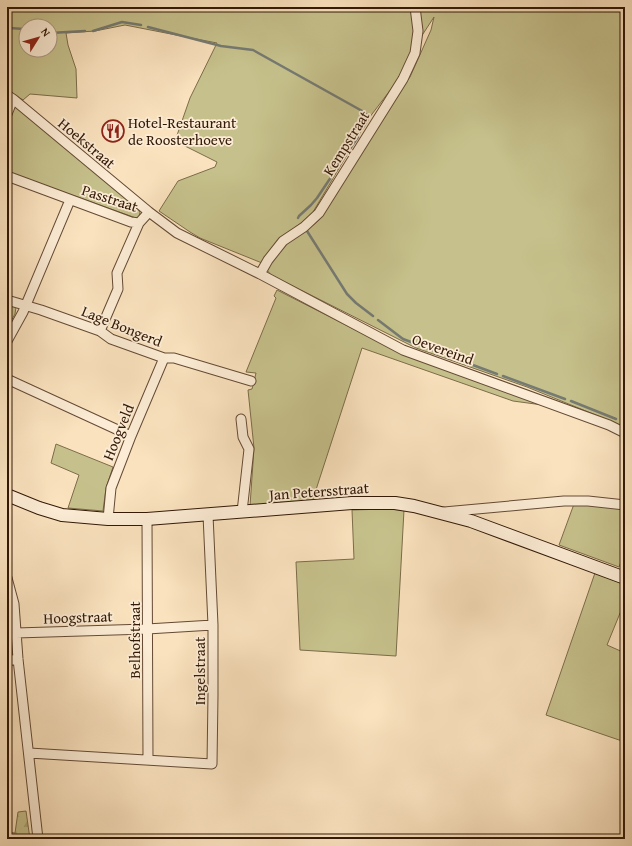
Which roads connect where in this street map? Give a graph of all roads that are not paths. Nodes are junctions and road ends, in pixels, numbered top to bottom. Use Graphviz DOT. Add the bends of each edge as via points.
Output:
graph roads {
  1 [pos="415,7"];
  2 [pos="10,97"];
  3 [pos="7,114"];
  4 [pos="7,176"];
  5 [pos="70,200"];
  6 [pos="149,212"];
  7 [pos="139,223"];
  8 [pos="260,274"];
  9 [pos="7,300"];
  10 [pos="26,306"];
  11 [pos="100,331"];
  12 [pos="7,341"];
  13 [pos="164,358"];
  14 [pos="7,379"];
  15 [pos="251,381"];
  16 [pos="241,419"];
  17 [pos="625,433"];
  18 [pos="131,436"];
  19 [pos="7,495"];
  20 [pos="625,505"];
  21 [pos="242,512"];
  22 [pos="440,512"];
  23 [pos="208,515"];
  24 [pos="108,519"];
  25 [pos="147,519"];
  26 [pos="7,578"];
  27 [pos="625,578"];
  28 [pos="213,625"];
  29 [pos="148,629"];
  30 [pos="16,633"];
  31 [pos="18,659"];
  32 [pos="7,661"];
  33 [pos="29,753"];
  34 [pos="148,760"];
  35 [pos="38,839"];
  1 -- 8 [label="street, Kempstraat" via="418,30 415,53 403,79 319,213 283,242"];
  2 -- 3 [label="street"];
  2 -- 6 [label="street, Hoekstraat"];
  4 -- 5 [label="street, Passtraat"];
  5 -- 7 [label="street, Passtraat"];
  5 -- 10 [label="street"];
  6 -- 7 [label="street, Passtraat"];
  6 -- 8 [label="street, Passtraat" via="176,233"];
  7 -- 11 [label="street" via="117,273 118,289"];
  8 -- 17 [label="street, Oevereind" via="404,350"];
  9 -- 10 [label="street, Lage Bongerd"];
  10 -- 11 [label="street, Lage Bongerd"];
  10 -- 12 [label="street"];
  11 -- 13 [label="street, Lage Bongerd" via="110,339"];
  13 -- 15 [label="street, Lage Bongerd" via="174,358"];
  13 -- 18 [label="street, Hoogveld"];
  14 -- 18 [label="street"];
  16 -- 21 [label="street" via="243,437 249,448"];
  18 -- 24 [label="street, Hoogveld" via="111,488"];
  19 -- 24 [label="street, Jan Petersstraat" via="62,515"];
  20 -- 22 [label="street" via="564,501"];
  21 -- 22 [label="street, Jan Petersstraat" via="376,503 395,503"];
  21 -- 23 [label="street, Jan Petersstraat"];
  22 -- 27 [label="street, Jan Petersstraat"];
  23 -- 25 [label="street, Jan Petersstraat"];
  23 -- 28 [label="street, Ingelstraat"];
  24 -- 25 [label="street, Jan Petersstraat"];
  25 -- 29 [label="street, Belhofstraat"];
  26 -- 30 [label="street" via="14,604"];
  28 -- 29 [label="street, Hoogstraat"];
  28 -- 34 [label="street, Ingelstraat" via="212,764"];
  29 -- 30 [label="street, Hoogstraat"];
  29 -- 34 [label="street, Belhofstraat"];
  30 -- 31 [label="street"];
  31 -- 32 [label="street"];
  31 -- 33 [label="street"];
  33 -- 34 [label="street"];
  33 -- 35 [label="street"];
}
